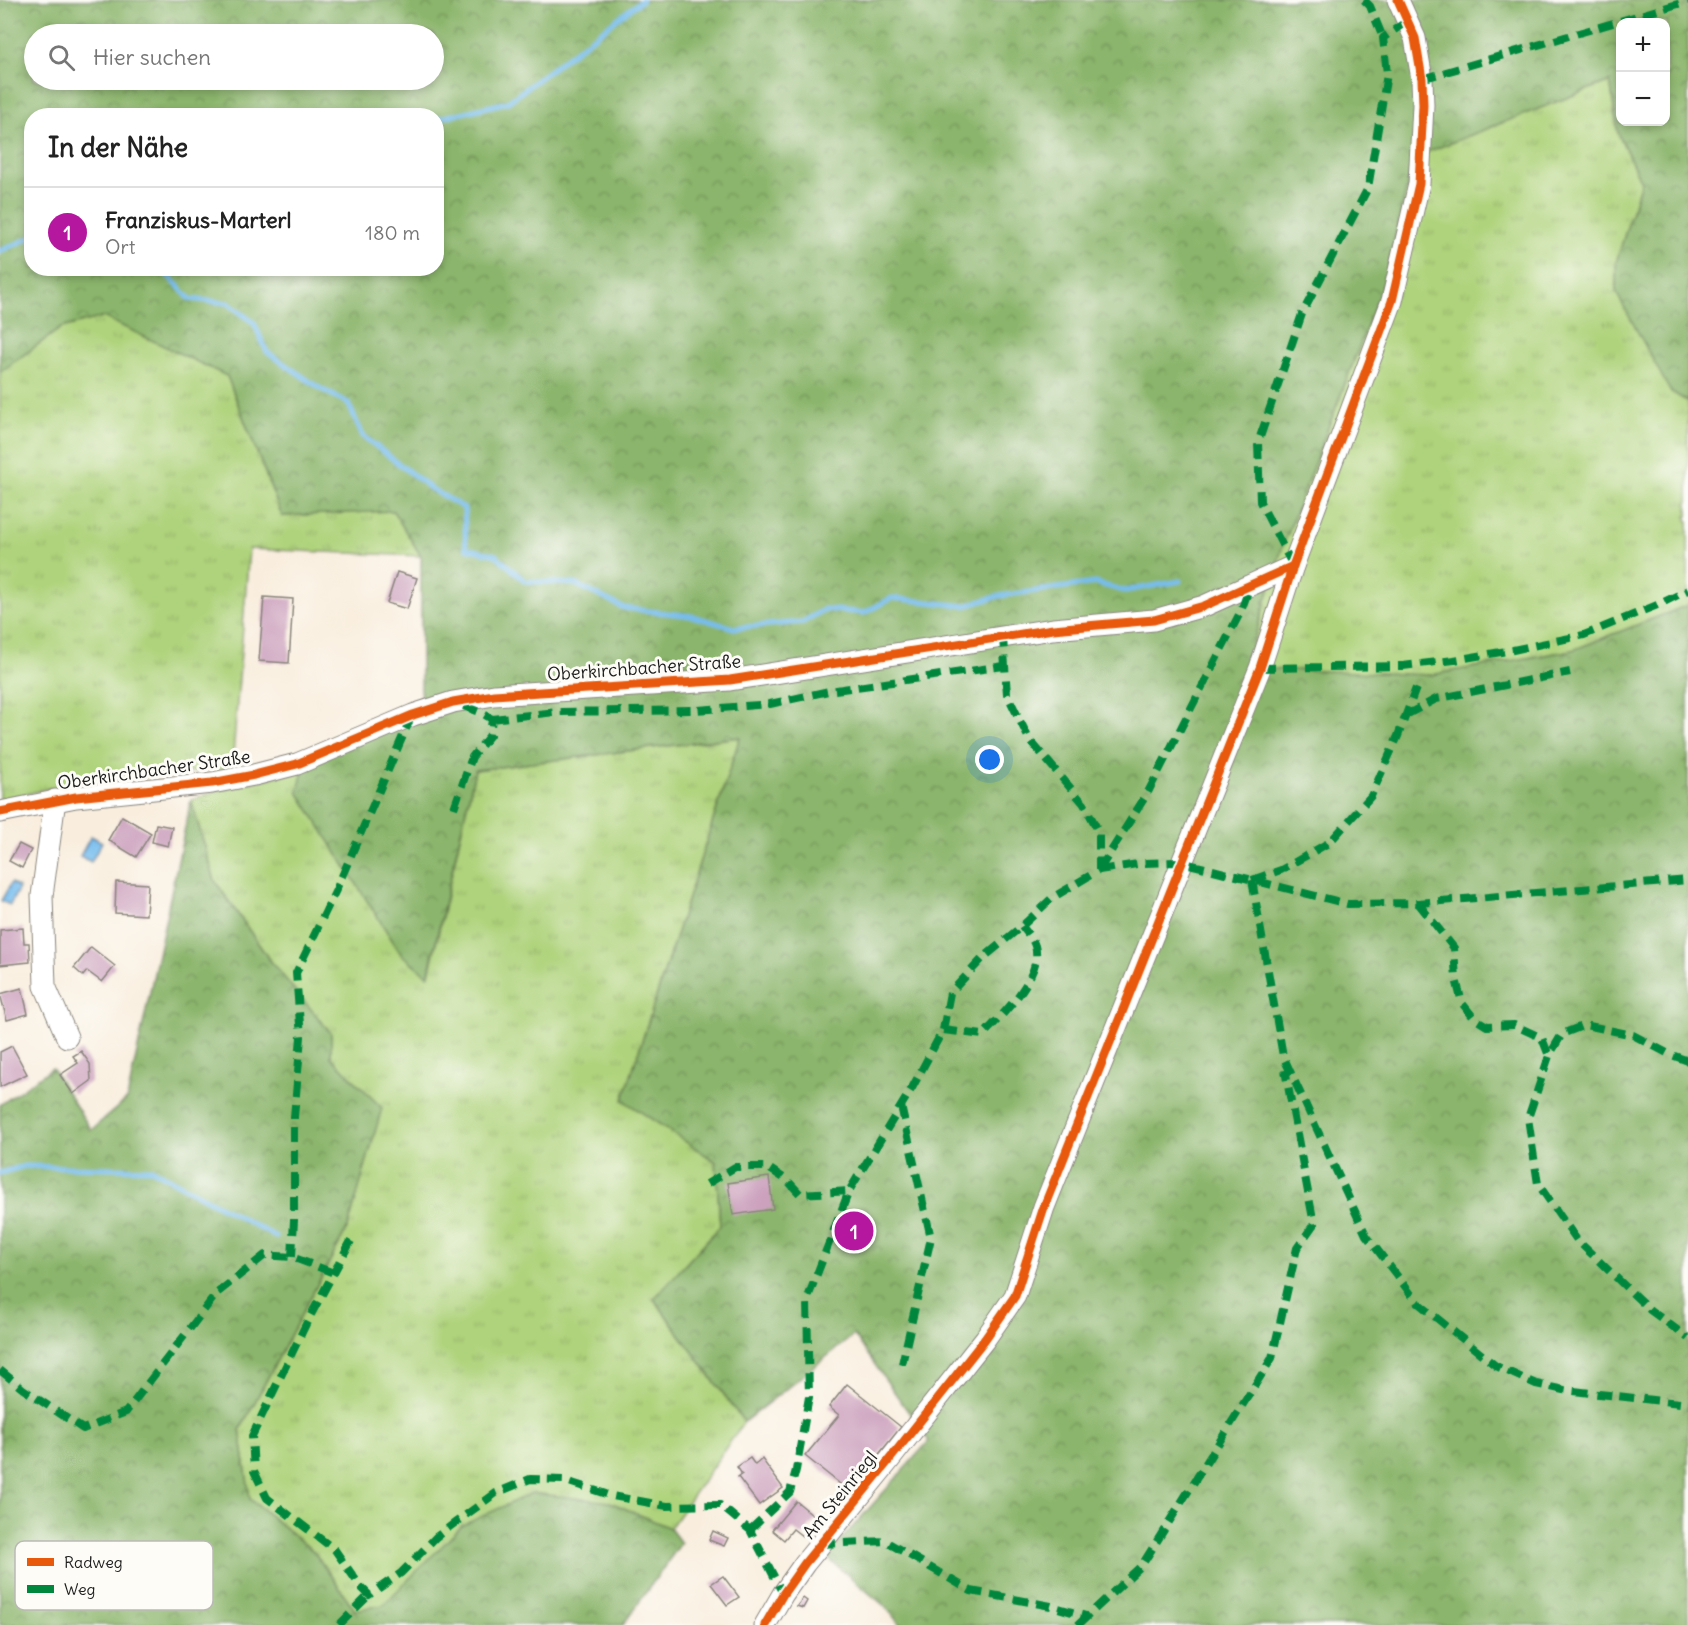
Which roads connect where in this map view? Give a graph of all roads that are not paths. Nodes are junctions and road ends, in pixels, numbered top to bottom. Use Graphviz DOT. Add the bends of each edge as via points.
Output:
graph roads {
  1 [pos="1398,0"];
  2 [pos="1293,566"];
  3 [pos="55,800"];
  4 [pos="0,812"];
  5 [pos="67,1037"];
  6 [pos="765,1625"];
  1 -- 2 [label="street, Am Steinriegl" via="1415,38 1422,79 1419,184 1392,301"];
  2 -- 3 [label="street, Oberkirchbacher Straße" via="1204,606 1154,620 1053,629 730,680 494,695 412,715 297,764 254,775"];
  2 -- 6 [label="street, Am Steinriegl" via="1260,668 1044,1208 1015,1296 985,1339 805,1563"];
  3 -- 4 [label="street, Oberkirchbacher Straße"];
  3 -- 5 [label="street" via="42,896 45,986"];
}
